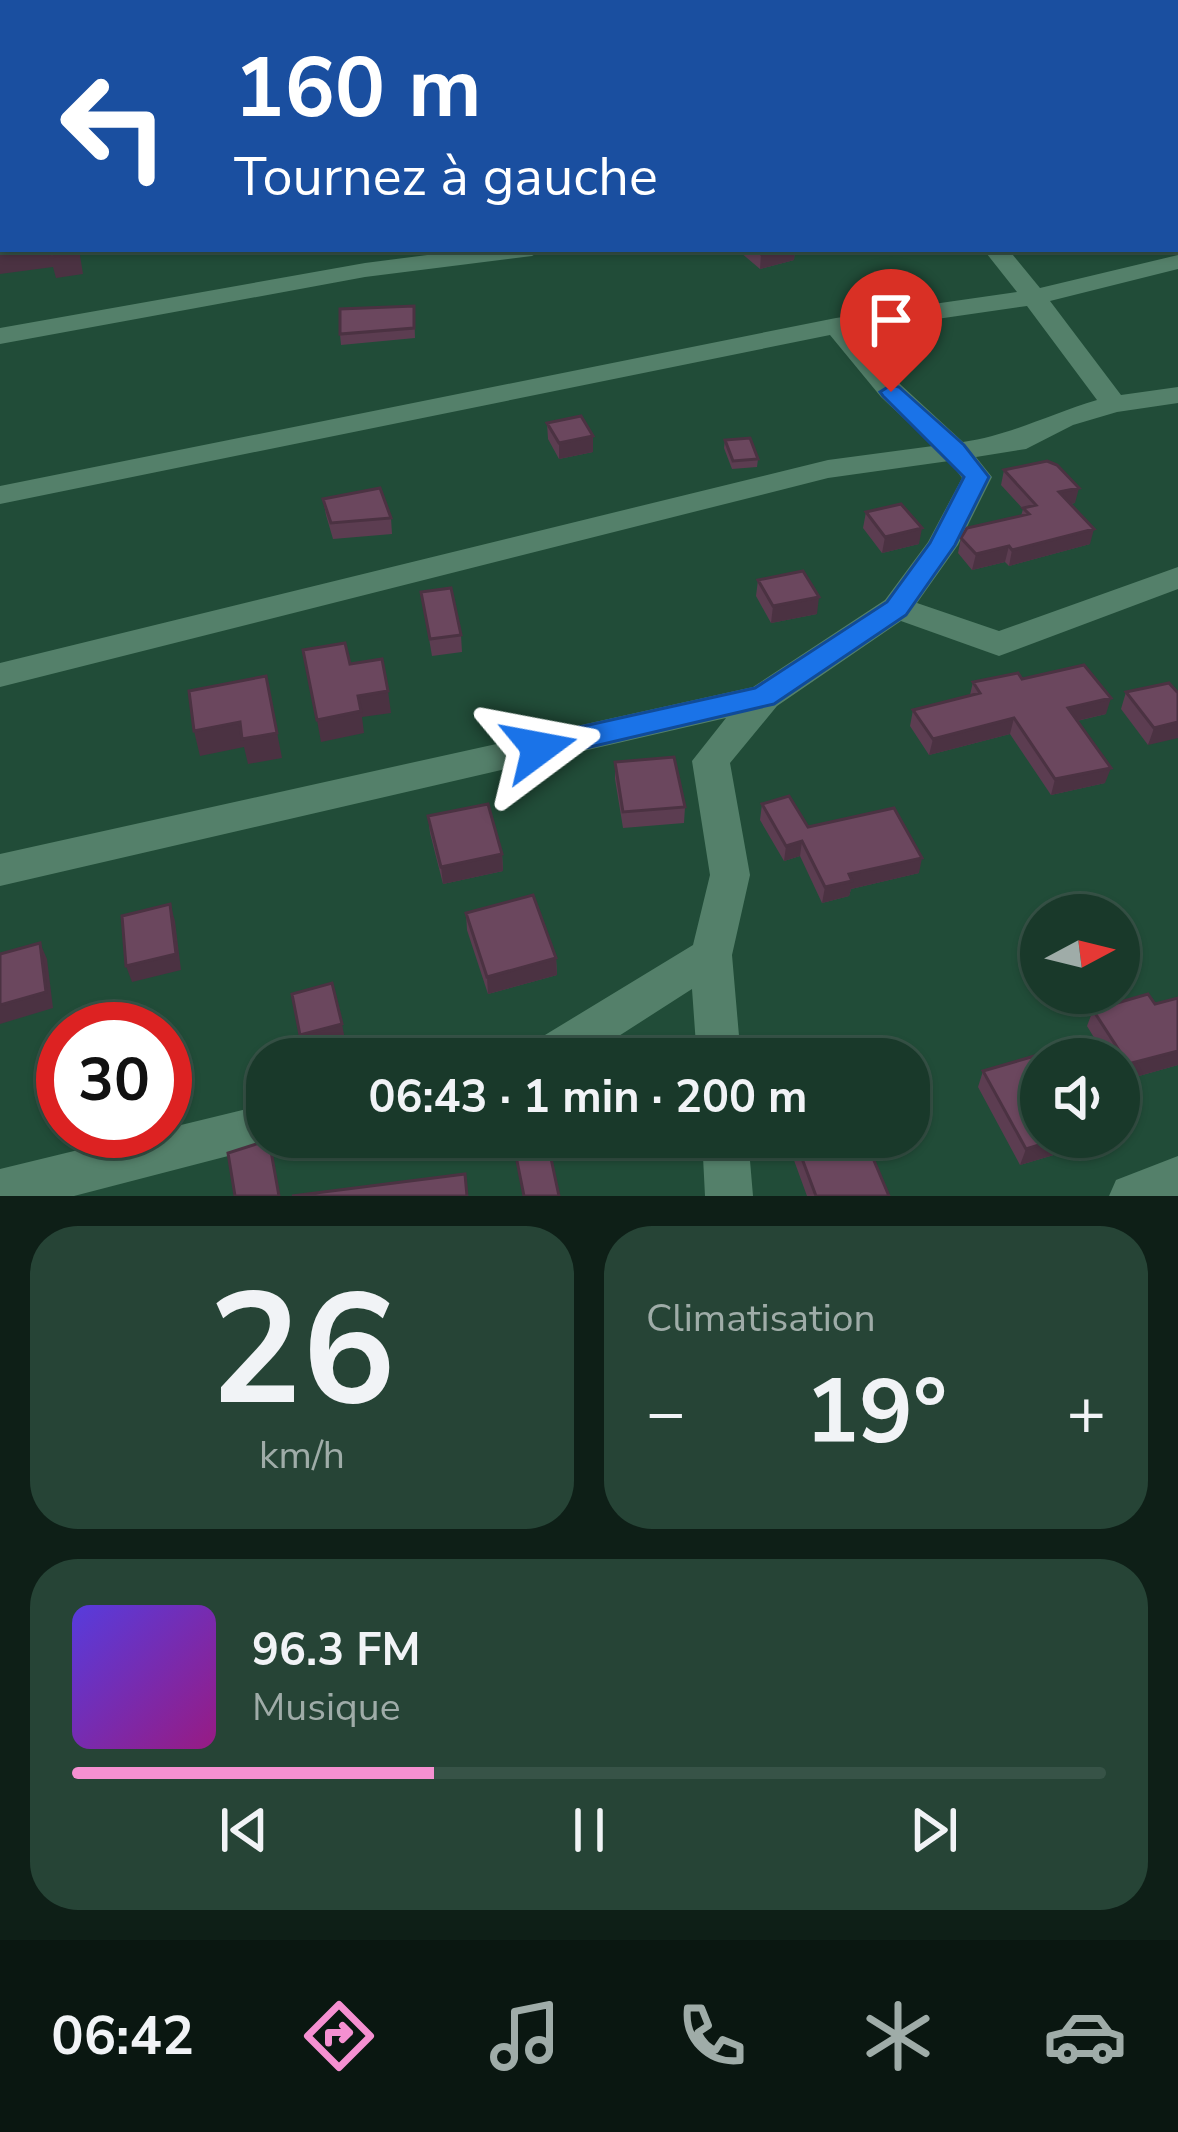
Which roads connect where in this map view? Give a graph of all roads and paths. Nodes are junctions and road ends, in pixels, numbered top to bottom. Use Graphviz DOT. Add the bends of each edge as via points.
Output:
graph roads {
  1 [pos="508,252"];
  2 [pos="997,252"];
  3 [pos="1178,262"];
  4 [pos="1034,296"];
  5 [pos="836,326"];
  6 [pos="0,336"];
  7 [pos="1178,395"];
  8 [pos="1114,404"];
  9 [pos="956,450"];
  10 [pos="0,495"];
  11 [pos="1178,577"];
  12 [pos="897,608"];
  13 [pos="0,675"];
  14 [pos="764,697"];
  15 [pos="0,870"];
  16 [pos="712,956"];
  17 [pos="579,1038"];
  18 [pos="718,1038"];
  19 [pos="246,1130"];
  20 [pos="726,1158"];
  21 [pos="1178,1179"];
  22 [pos="0,1192"];
  23 [pos="729,1196"];
  24 [pos="1133,1196"];
  1 -- 6 [label="street"];
  2 -- 4 [label="street"];
  3 -- 4 [label="street"];
  4 -- 5 [label="street"];
  4 -- 8 [label="street"];
  5 -- 9 [label="street" via="891,392"];
  5 -- 10 [label="street"];
  7 -- 8 [label="street"];
  8 -- 9 [label="street" via="1016,443"];
  9 -- 12 [label="street" via="977,477"];
  9 -- 13 [label="street" via="828,470"];
  11 -- 12 [label="street" via="1000,644"];
  12 -- 14 [label="street"];
  14 -- 15 [label="street"];
  14 -- 16 [label="street" via="711,761 730,875"];
  16 -- 17 [label="street"];
  16 -- 18 [label="street"];
  19 -- 22 [label="street"];
  20 -- 23 [label="street"];
  21 -- 24 [label="street"];
}
